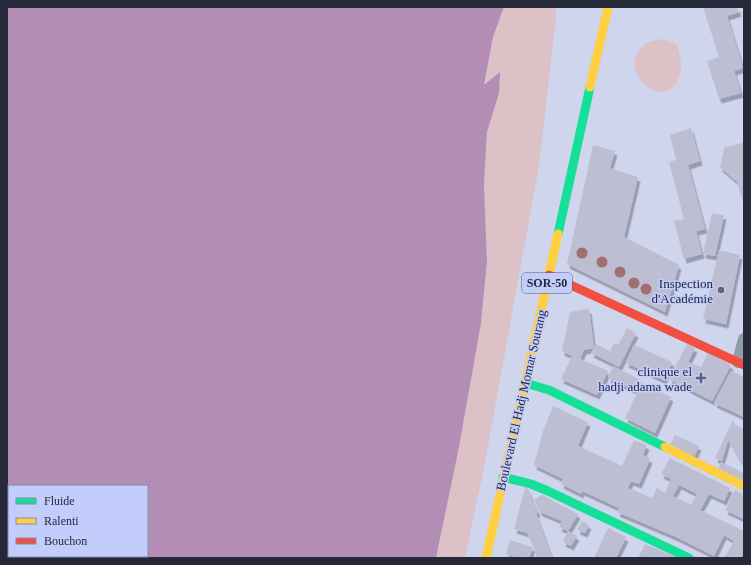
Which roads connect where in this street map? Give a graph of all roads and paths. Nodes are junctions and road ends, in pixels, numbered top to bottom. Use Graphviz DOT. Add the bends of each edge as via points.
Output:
graph roads {
  1 [pos="608,7"];
  2 [pos="549,275"];
  3 [pos="744,339"];
  4 [pos="741,363"];
  5 [pos="525,383"];
  6 [pos="503,477"];
  7 [pos="744,486"];
  8 [pos="486,558"];
  9 [pos="689,558"];
  1 -- 2 [label="main road, Boulevard El Hadj Momar Sourang / SOR-50"];
  2 -- 4 [label="main road"];
  2 -- 5 [label="main road, Boulevard El Hadj Momar Sourang / SOR-50"];
  3 -- 4 [label="street"];
  5 -- 6 [label="main road, Boulevard El Hadj Momar Sourang / SOR-50"];
  5 -- 7 [label="main road" via="549,390"];
  6 -- 8 [label="main road, Boulevard El Hadj Momar Sourang / SOR-50"];
  6 -- 9 [label="main road" via="532,484"];
}
